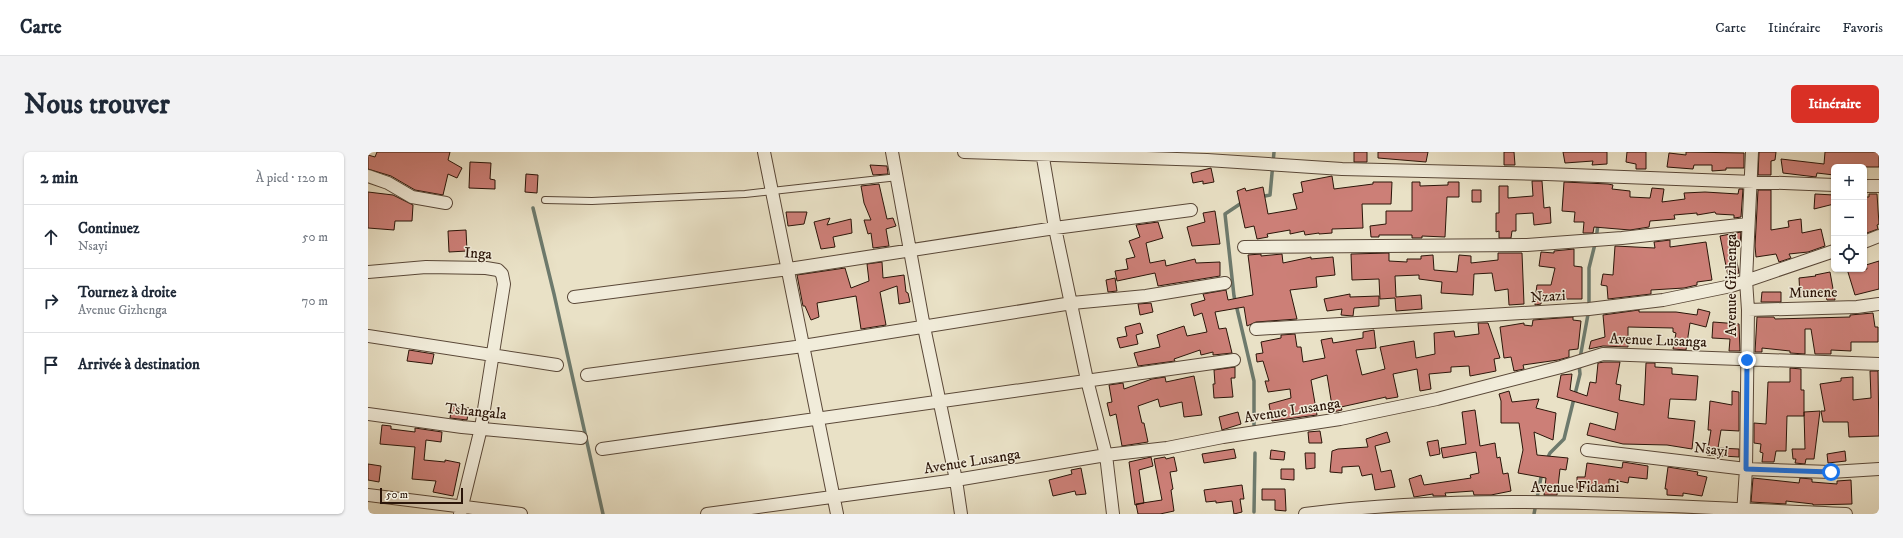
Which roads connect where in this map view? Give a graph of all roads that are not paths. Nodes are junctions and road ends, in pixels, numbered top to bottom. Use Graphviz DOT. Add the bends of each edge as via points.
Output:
graph roads {
  1 [pos="764,152"];
  2 [pos="892,152"];
  3 [pos="964,152"];
  4 [pos="1752,152"];
  5 [pos="1042,153"];
  6 [pos="368,176"];
  7 [pos="898,177"];
  8 [pos="1751,183"];
  9 [pos="1831,185"];
  10 [pos="1867,186"];
  11 [pos="1879,186"];
  12 [pos="772,191"];
  13 [pos="545,200"];
  14 [pos="446,203"];
  15 [pos="1192,210"];
  16 [pos="1748,224"];
  17 [pos="1055,228"];
  18 [pos="1879,236"];
  19 [pos="1867,241"];
  20 [pos="1244,248"];
  21 [pos="910,250"];
  22 [pos="1831,252"];
  23 [pos="789,269"];
  24 [pos="368,272"];
  25 [pos="1746,280"];
  26 [pos="1225,283"];
  27 [pos="574,296"];
  28 [pos="1072,304"];
  29 [pos="1879,304"];
  30 [pos="1748,310"];
  31 [pos="924,327"];
  32 [pos="1256,329"];
  33 [pos="368,336"];
  34 [pos="803,346"];
  35 [pos="492,354"];
  36 [pos="1234,360"];
  37 [pos="1747,360"];
  38 [pos="557,364"];
  39 [pos="1879,364"];
  40 [pos="587,375"];
  41 [pos="1086,380"];
  42 [pos="938,402"];
  43 [pos="368,414"];
  44 [pos="817,419"];
  45 [pos="481,428"];
  46 [pos="581,438"];
  47 [pos="602,449"];
  48 [pos="1587,450"];
  49 [pos="1106,456"];
  50 [pos="1746,469"];
  51 [pos="1879,469"];
  52 [pos="956,480"];
  53 [pos="368,495"];
  54 [pos="834,497"];
  55 [pos="461,510"];
  56 [pos="1385,510"];
  57 [pos="1743,512"];
  58 [pos="521,514"];
  59 [pos="708,514"];
  60 [pos="837,514"];
  61 [pos="961,514"];
  62 [pos="1113,514"];
  63 [pos="1305,514"];
  64 [pos="1846,514"];
  1 -- 12 [label="street"];
  2 -- 7 [label="street"];
  3 -- 5 [label="street"];
  4 -- 8 [label="street, Avenue Gizhenga"];
  5 -- 8 [label="street" via="1342,169"];
  5 -- 17 [label="street"];
  6 -- 14 [label="street" via="388,183 412,197"];
  7 -- 12 [label="lane"];
  7 -- 21 [label="street"];
  8 -- 9 [label="street"];
  8 -- 16 [label="street, Avenue Gizhenga"];
  10 -- 11 [label="street"];
  12 -- 13 [label="lane" via="592,201"];
  12 -- 23 [label="street"];
  15 -- 17 [label="street"];
  16 -- 20 [label="street" via="1527,246"];
  16 -- 25 [label="street, Avenue Gizhenga"];
  17 -- 21 [label="street"];
  17 -- 28 [label="street"];
  18 -- 19 [label="street"];
  21 -- 23 [label="street"];
  21 -- 31 [label="street"];
  22 -- 25 [label="street, Nzazi"];
  23 -- 27 [label="street"];
  23 -- 34 [label="street"];
  24 -- 35 [label="street, Inga" via="426,267 498,270 502,274 504,284"];
  25 -- 30 [label="street, Avenue Gizhenga"];
  25 -- 32 [label="street, Nzazi" via="1690,295 1589,309"];
  26 -- 28 [label="street" via="1146,296"];
  28 -- 31 [label="street"];
  28 -- 41 [label="street"];
  29 -- 30 [label="street, Munene"];
  30 -- 37 [label="street, Avenue Gizhenga"];
  31 -- 34 [label="street"];
  31 -- 42 [label="street"];
  33 -- 35 [label="street"];
  34 -- 40 [label="street"];
  34 -- 44 [label="street"];
  35 -- 38 [label="street"];
  35 -- 45 [label="street"];
  36 -- 41 [label="street"];
  37 -- 39 [label="street, Avenue Lusanga"];
  37 -- 49 [label="street, Avenue Lusanga" via="1604,354 1437,399 1340,419"];
  37 -- 50 [label="street, Avenue Gizhenga"];
  41 -- 42 [label="street"];
  41 -- 49 [label="street"];
  42 -- 44 [label="street"];
  42 -- 52 [label="street"];
  43 -- 45 [label="street, Tshangala"];
  44 -- 47 [label="street"];
  44 -- 54 [label="street"];
  45 -- 46 [label="street, Tshangala"];
  45 -- 55 [label="street"];
  48 -- 50 [label="street, Nsayi"];
  49 -- 52 [label="street, Avenue Lusanga"];
  49 -- 62 [label="street"];
  50 -- 51 [label="street, Nsayi" via="1831,472"];
  50 -- 57 [label="street, Avenue Gizhenga"];
  52 -- 54 [label="street, Avenue Lusanga"];
  52 -- 61 [label="street"];
  53 -- 55 [label="street"];
  54 -- 59 [label="street, Avenue Lusanga"];
  54 -- 60 [label="street"];
  55 -- 58 [label="street"];
  56 -- 57 [label="street, Avenue Fidami" via="1510,502 1640,504"];
  56 -- 63 [label="street, Avenue Fidami"];
  57 -- 64 [label="street, Avenue Fidami"];
}
